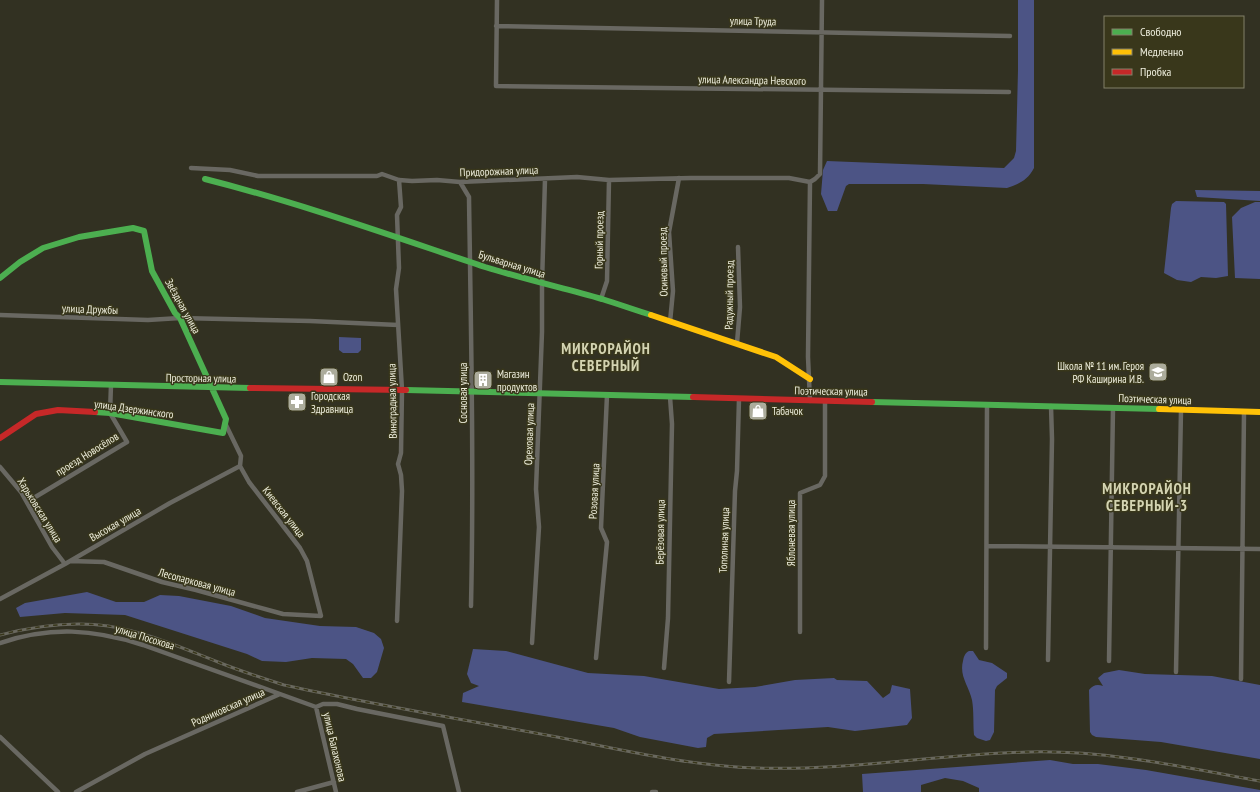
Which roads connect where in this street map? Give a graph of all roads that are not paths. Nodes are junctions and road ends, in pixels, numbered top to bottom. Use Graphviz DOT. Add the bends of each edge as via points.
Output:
graph roads {
  1 [pos="496,0"];
  2 [pos="822,0"];
  3 [pos="496,26"];
  4 [pos="822,32"];
  5 [pos="1010,36"];
  6 [pos="821,90"];
  7 [pos="1009,92"];
  8 [pos="190,168"];
  9 [pos="679,178"];
  10 [pos="205,179"];
  11 [pos="545,179"];
  12 [pos="399,180"];
  13 [pos="609,180"];
  14 [pos="460,182"];
  15 [pos="810,182"];
  16 [pos="398,237"];
  17 [pos="738,247"];
  18 [pos="470,262"];
  19 [pos="0,278"];
  20 [pos="542,284"];
  21 [pos="601,300"];
  22 [pos="0,316"];
  23 [pos="180,318"];
  24 [pos="670,322"];
  25 [pos="398,325"];
  26 [pos="737,343"];
  27 [pos="810,379"];
  28 [pos="0,382"];
  29 [pos="111,385"];
  30 [pos="212,388"];
  31 [pos="402,390"];
  32 [pos="473,392"];
  33 [pos="540,394"];
  34 [pos="607,395"];
  35 [pos="670,397"];
  36 [pos="739,399"];
  37 [pos="810,401"];
  38 [pos="825,401"];
  39 [pos="988,405"];
  40 [pos="1051,406"];
  41 [pos="1113,408"];
  42 [pos="1180,410"];
  43 [pos="1244,412"];
  44 [pos="1260,412"];
  45 [pos="110,413"];
  46 [pos="225,424"];
  47 [pos="0,438"];
  48 [pos="240,466"];
  49 [pos="0,467"];
  50 [pos="27,502"];
  51 [pos="987,546"];
  52 [pos="1049,547"];
  53 [pos="1112,548"];
  54 [pos="1178,548"];
  55 [pos="1242,549"];
  56 [pos="1260,549"];
  57 [pos="67,563"];
  58 [pos="0,599"];
  59 [pos="471,606"];
  60 [pos="321,616"];
  61 [pos="397,621"];
  62 [pos="800,632"];
  63 [pos="0,643"];
  64 [pos="532,643"];
  65 [pos="986,648"];
  66 [pos="596,658"];
  67 [pos="1048,660"];
  68 [pos="1109,661"];
  69 [pos="664,668"];
  70 [pos="1176,672"];
  71 [pos="1241,679"];
  72 [pos="729,682"];
  73 [pos="280,694"];
  74 [pos="316,707"];
  75 [pos="0,737"];
  76 [pos="334,782"];
  77 [pos="58,792"];
  78 [pos="76,792"];
  79 [pos="297,792"];
  80 [pos="336,792"];
  81 [pos="459,792"];
  1 -- 3 [label="street"];
  2 -- 4 [label="street"];
  3 -- 4 [label="street, улица Труда"];
  3 -- 6 [label="street, улица Александра Невского" via="496,86"];
  4 -- 5 [label="street, улица Труда"];
  4 -- 6 [label="street"];
  6 -- 7 [label="street, улица Александра Невского"];
  6 -- 15 [label="street" via="820,174"];
  8 -- 12 [label="street, Придорожная улица" via="230,170 258,176 382,174"];
  9 -- 13 [label="street, Придорожная улица"];
  9 -- 15 [label="street, Придорожная улица" via="789,178"];
  9 -- 24 [label="street, Осиновый проезд" via="669,232 673,291"];
  10 -- 16 [label="street, Бульварная улица"];
  11 -- 13 [label="street, Придорожная улица" via="577,177"];
  11 -- 14 [label="street, Придорожная улица"];
  11 -- 20 [label="street, Ореховая улица"];
  12 -- 14 [label="street, Придорожная улица"];
  12 -- 16 [label="street, Виноградная улица" via="401,207 397,215"];
  13 -- 21 [label="street, Горный проезд" via="607,281"];
  14 -- 18 [label="street, Сосновая улица" via="469,197"];
  15 -- 27 [label="street"];
  16 -- 18 [label="street, Бульварная улица"];
  16 -- 25 [label="street, Виноградная улица"];
  17 -- 26 [label="street, Радужный проезд" via="740,307"];
  18 -- 20 [label="street, Бульварная улица"];
  18 -- 32 [label="street, Сосновая улица"];
  19 -- 23 [label="street, Звёздная улица" via="43,248 79,237 140,229 144,231 152,271"];
  20 -- 21 [label="street, Бульварная улица"];
  20 -- 33 [label="street, Ореховая улица"];
  21 -- 24 [label="street, Бульварная улица"];
  22 -- 23 [label="street, улица Дружбы" via="148,320"];
  23 -- 25 [label="street, улица Дружбы"];
  23 -- 30 [label="street, Звёздная улица"];
  24 -- 26 [label="street, Бульварная улица"];
  25 -- 31 [label="street, Виноградная улица"];
  26 -- 27 [label="street, Бульварная улица" via="776,357"];
  27 -- 37 [label="street"];
  28 -- 29 [label="street, Просторная улица"];
  29 -- 30 [label="street, Просторная улица"];
  29 -- 45 [label="street"];
  30 -- 31 [label="street, Просторная улица"];
  30 -- 46 [label="street, Звёздная улица" via="226,419"];
  31 -- 32 [label="street, Поэтическая улица"];
  31 -- 61 [label="street, Виноградная улица" via="401,453 398,464 402,491"];
  32 -- 33 [label="street, Поэтическая улица"];
  32 -- 59 [label="street, Сосновая улица"];
  33 -- 34 [label="street, Поэтическая улица"];
  33 -- 64 [label="street, Ореховая улица" via="536,489 539,527"];
  34 -- 35 [label="street, Поэтическая улица"];
  34 -- 66 [label="street, Розовая улица" via="601,528 606,542"];
  35 -- 36 [label="street, Поэтическая улица"];
  35 -- 69 [label="street, Берёзовая улица" via="672,424 668,618"];
  36 -- 37 [label="street, Поэтическая улица"];
  36 -- 72 [label="street, Тополиная улица"];
  37 -- 38 [label="street, Поэтическая улица"];
  38 -- 39 [label="street, Поэтическая улица"];
  38 -- 62 [label="street, Яблоневая улица" via="825,476 820,485 800,493"];
  39 -- 40 [label="street, Поэтическая улица"];
  39 -- 51 [label="street"];
  40 -- 41 [label="street, Поэтическая улица"];
  40 -- 52 [label="street"];
  41 -- 42 [label="street, Поэтическая улица"];
  41 -- 53 [label="street"];
  42 -- 43 [label="street, Поэтическая улица"];
  42 -- 54 [label="street"];
  43 -- 44 [label="street, Поэтическая улица"];
  43 -- 55 [label="street"];
  45 -- 46 [label="street, улица Дзержинского" via="223,434"];
  45 -- 47 [label="street, улица Дзержинского" via="58,410 36,414"];
  45 -- 50 [label="street, проезд Новосёлов" via="127,442"];
  46 -- 48 [label="street, Киевская улица" via="241,456"];
  48 -- 57 [label="street, Высокая улица" via="170,502"];
  48 -- 60 [label="street, Киевская улица" via="248,482 300,548 307,561"];
  49 -- 50 [label="street, Харьковская улица"];
  50 -- 57 [label="street, Харьковская улица" via="52,547"];
  51 -- 52 [label="street"];
  51 -- 65 [label="street"];
  52 -- 53 [label="street"];
  52 -- 67 [label="street"];
  53 -- 54 [label="street"];
  53 -- 68 [label="street"];
  54 -- 55 [label="street"];
  54 -- 70 [label="street"];
  55 -- 56 [label="street"];
  55 -- 71 [label="street"];
  57 -- 58 [label="street, Высокая улица"];
  57 -- 60 [label="street, Лесопарковая улица" via="104,562 226,600 283,614"];
  63 -- 73 [label="street, улица Посохова" via="21,636 53,631 96,633 138,643"];
  73 -- 74 [label="street, Родниковская улица"];
  73 -- 78 [label="street, Родниковская улица" via="145,754"];
  74 -- 76 [label="street, улица Балахонова"];
  74 -- 81 [label="street, Родниковская улица" via="337,704 444,726"];
  75 -- 77 [label="street"];
  76 -- 79 [label="street"];
  76 -- 80 [label="street, улица Балахонова"];
}
